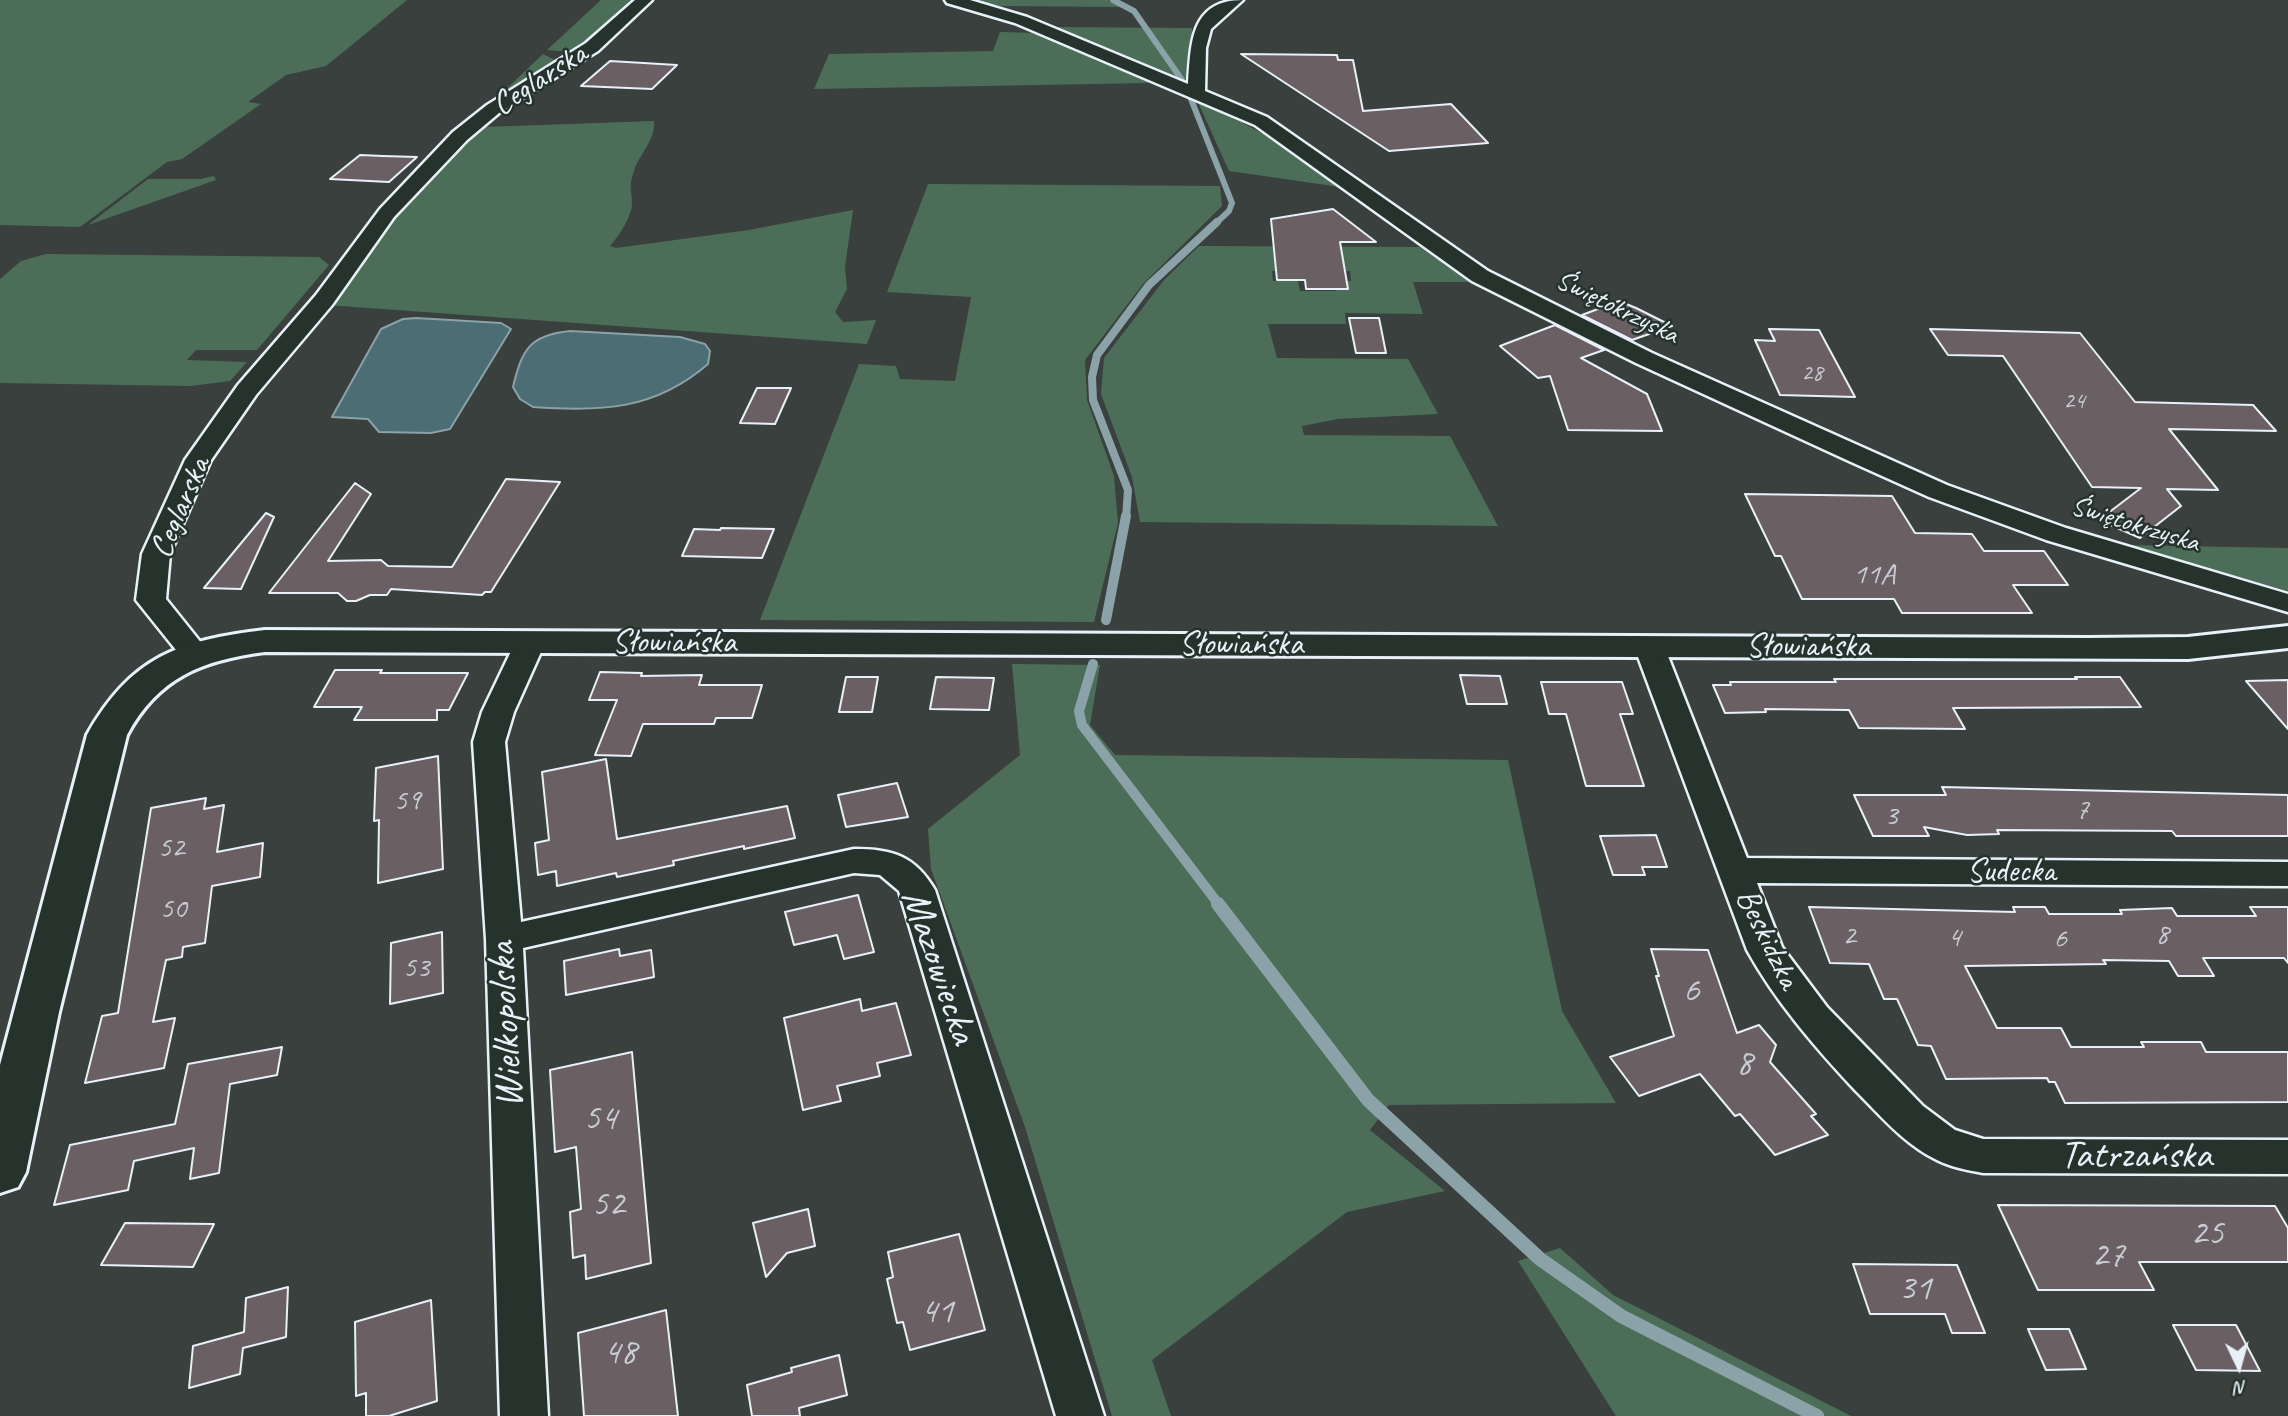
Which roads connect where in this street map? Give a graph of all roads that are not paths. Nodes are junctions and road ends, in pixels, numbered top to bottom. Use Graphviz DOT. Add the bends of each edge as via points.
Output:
graph roads {
  1 [pos="644,0"];
  2 [pos="953,0"];
  3 [pos="1235,0"];
  4 [pos="1196,90"];
  5 [pos="2288,603"];
  6 [pos="2288,637"];
  7 [pos="530,643"];
  8 [pos="1649,646"];
  9 [pos="195,654"];
  10 [pos="1734,870"];
  11 [pos="2288,874"];
  12 [pos="504,939"];
  13 [pos="1983,1156"];
  14 [pos="2288,1157"];
  15 [pos="0,1172"];
  16 [pos="524,1416"];
  17 [pos="1080,1416"];
  1 -- 9 [label="street, Ceglarska" via="592,47 493,109 415,182 247,390 198,460 156,554 152,600"];
  2 -- 4 [label="street, Świętokrzyska" via="1021,20"];
  3 -- 4 [label="street" via="1202,25"];
  4 -- 5 [label="street, Świętokrzyska" via="1261,121 1480,276 1656,364 1938,491 2068,538"];
  6 -- 8 [label="street, Słowiańska" via="2188,648"];
  7 -- 8 [label="street, Słowiańska"];
  7 -- 9 [label="street, Słowiańska" via="265,641"];
  7 -- 12 [label="street, Wielkopolska" via="489,742"];
  8 -- 10 [label="street, Beskidzka"];
  9 -- 15 [label="street" via="133,692 107,736"];
  10 -- 11 [label="street, Sudecka"];
  10 -- 13 [label="street, Beskidzka" via="1765,950 1815,1023 1928,1134 1955,1149"];
  12 -- 16 [label="street, Wielkopolska"];
  12 -- 17 [label="street, Mazowiecka" via="854,862 894,865 910,876"];
  13 -- 14 [label="street, Tatrzańska"];
}
